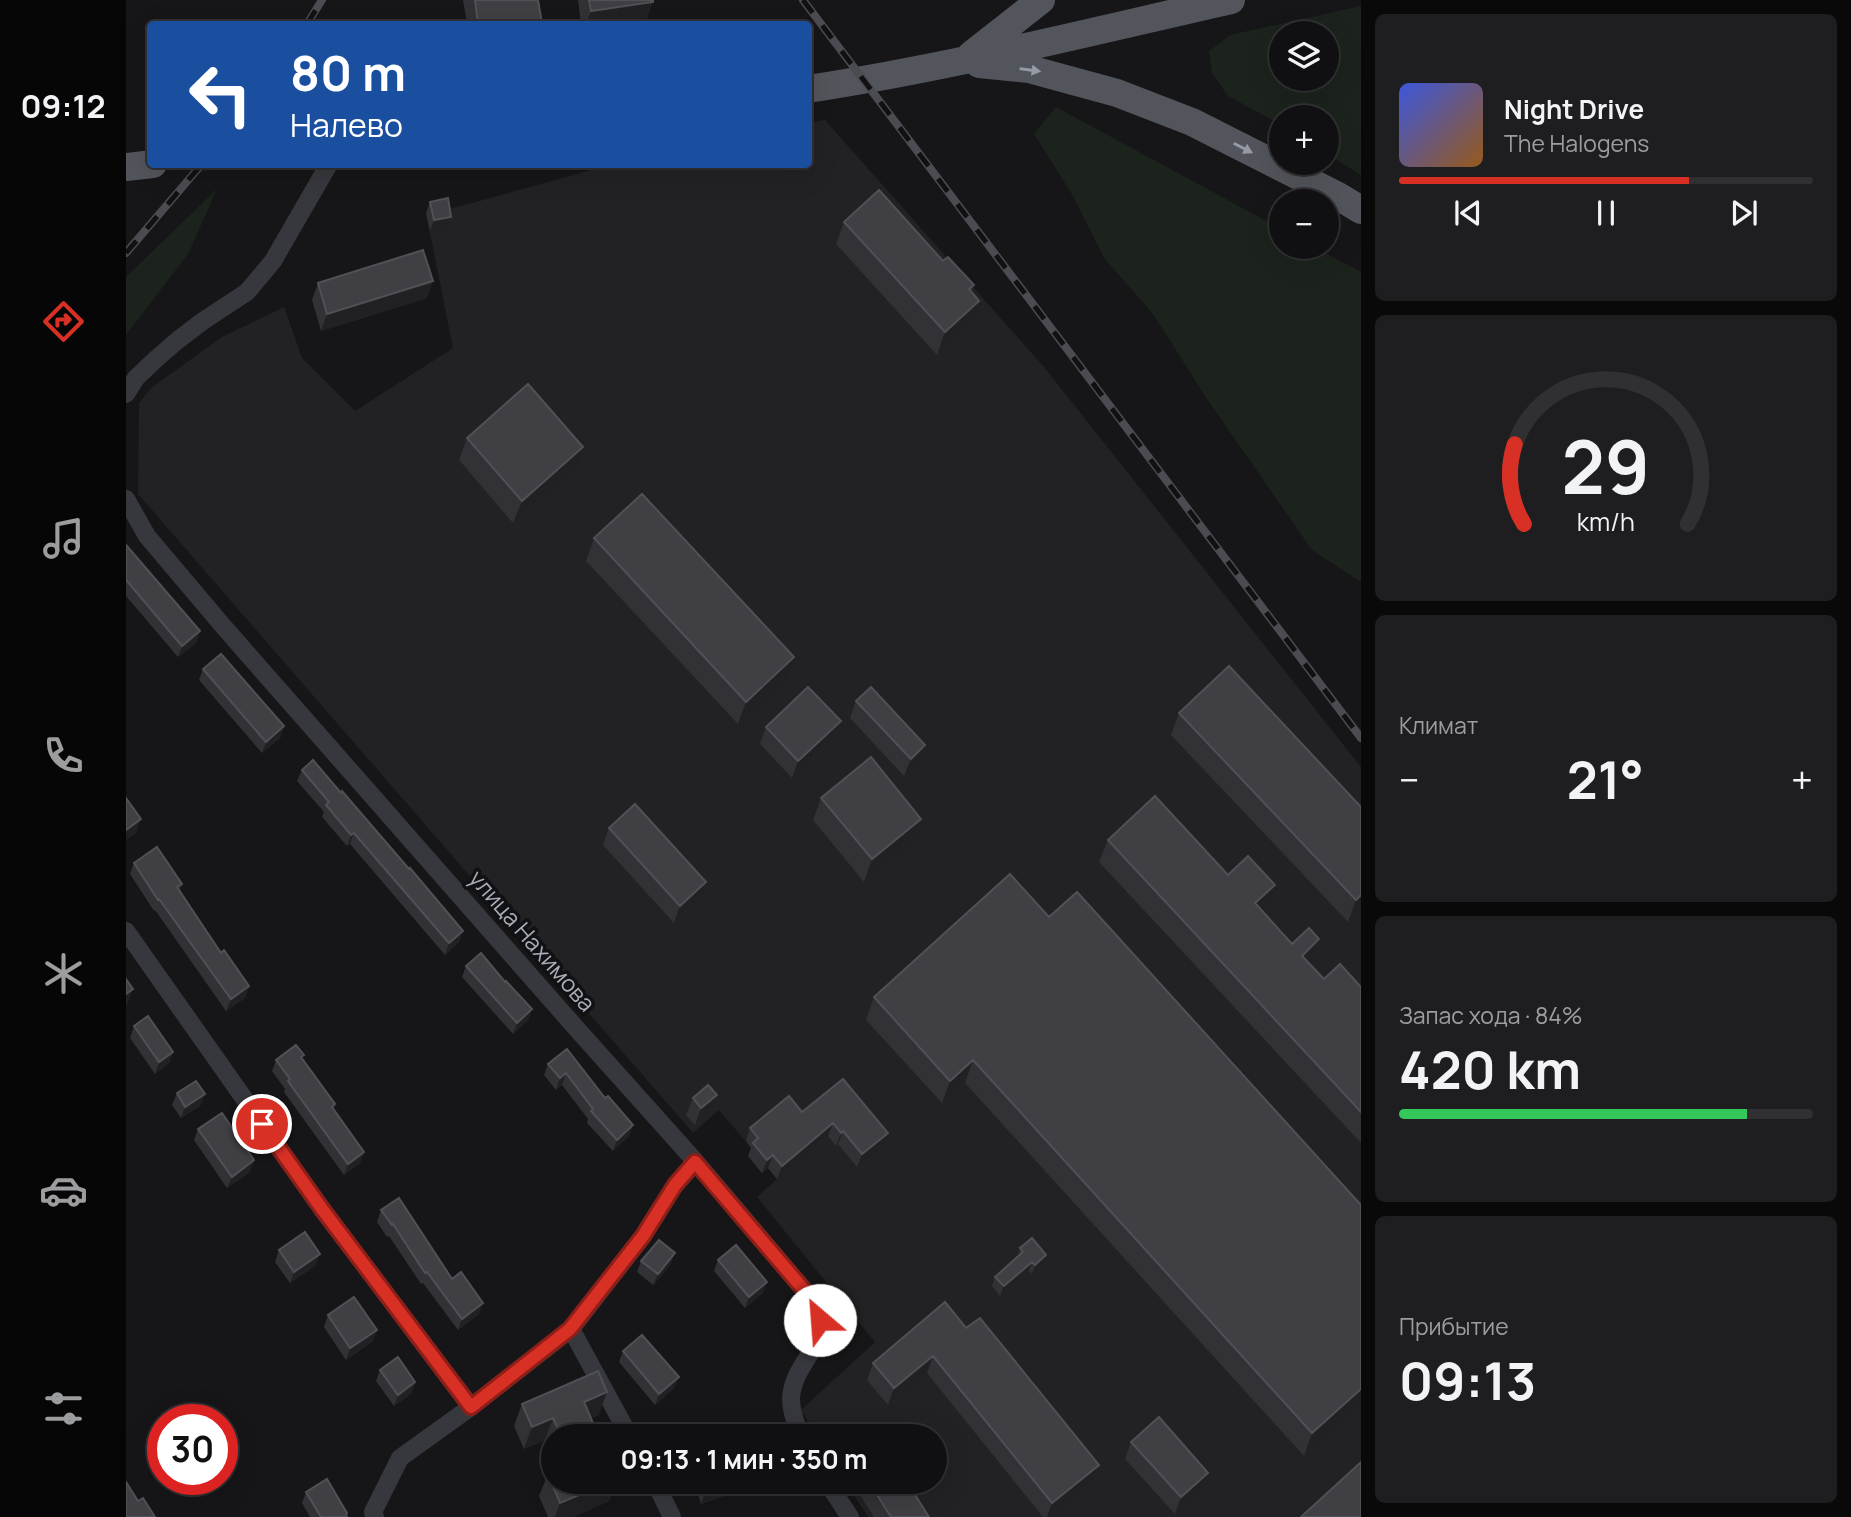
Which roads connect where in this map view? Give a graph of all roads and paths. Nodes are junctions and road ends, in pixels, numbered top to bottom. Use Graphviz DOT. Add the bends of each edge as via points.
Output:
graph roads {
  1 [pos="1041,0"];
  2 [pos="1231,0"];
  3 [pos="963,61"];
  4 [pos="812,88"];
  5 [pos="147,165"];
  6 [pos="126,167"];
  7 [pos="327,168"];
  8 [pos="1361,210"];
  9 [pos="131,375"];
  10 [pos="126,394"];
  11 [pos="126,499"];
  12 [pos="126,931"];
  13 [pos="695,1162"];
  14 [pos="570,1329"];
  15 [pos="471,1407"];
  16 [pos="623,1424"];
  17 [pos="796,1424"];
  18 [pos="661,1494"];
  19 [pos="835,1494"];
  20 [pos="374,1515"];
  21 [pos="672,1517"];
  22 [pos="850,1517"];
  1 -- 3 [label="main road"];
  2 -- 3 [label="main road"];
  3 -- 4 [label="main road"];
  3 -- 8 [label="main road, one-way" via="1029,69 1117,93 1192,122"];
  5 -- 6 [label="main road"];
  7 -- 9 [label="street" via="273,261 247,292"];
  9 -- 10 [label="street"];
  11 -- 13 [label="street, улица Нахимова" via="147,536 215,616"];
  12 -- 15 [label="street" via="322,1209"];
  13 -- 14 [label="street"];
  13 -- 17 [label="street, улица Нахимова" via="817,1308 820,1332 798,1375 792,1399"];
  14 -- 15 [label="street"];
  14 -- 16 [label="street"];
  15 -- 20 [label="street" via="400,1458"];
  18 -- 21 [label="street"];
  19 -- 22 [label="street"];
}
